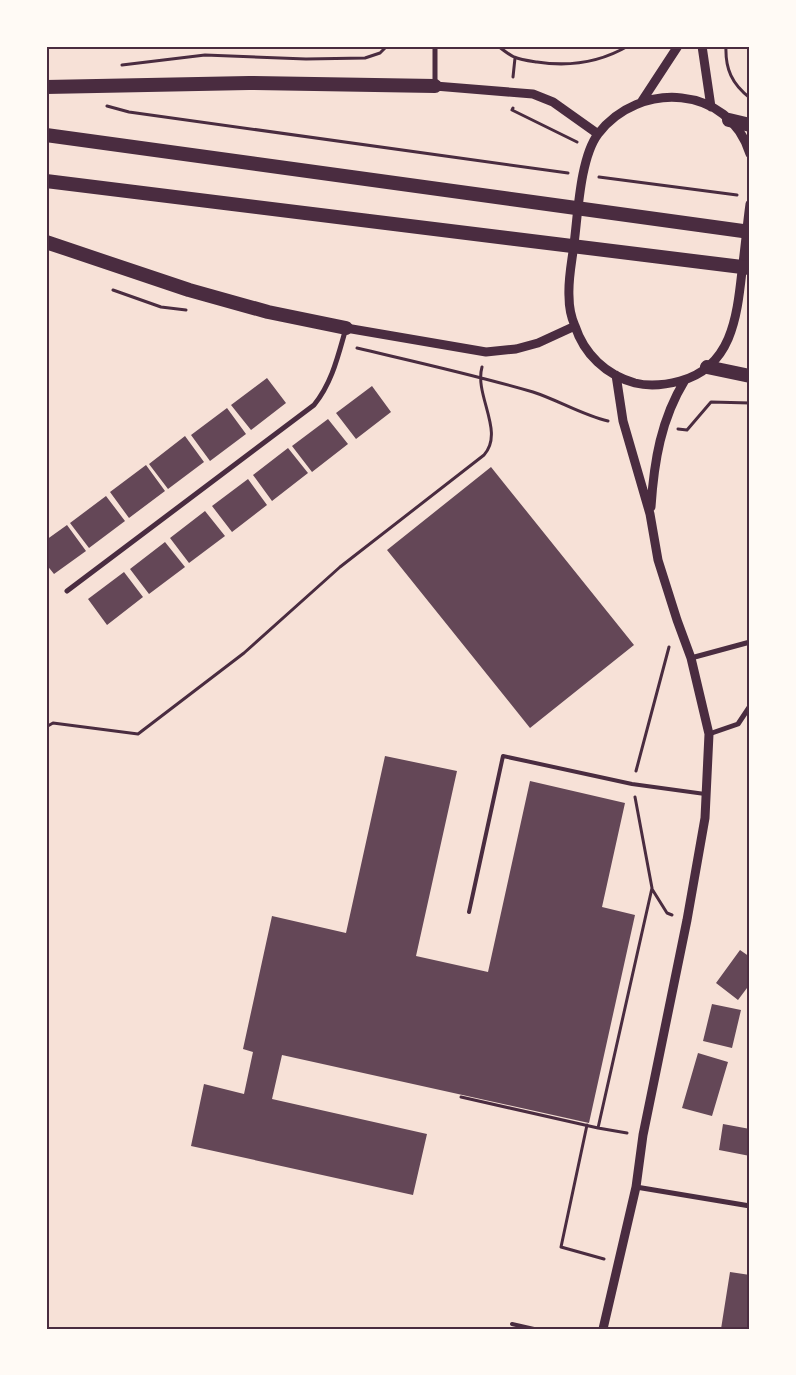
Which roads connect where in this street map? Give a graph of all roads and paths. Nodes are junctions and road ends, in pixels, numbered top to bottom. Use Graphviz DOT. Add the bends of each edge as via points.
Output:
graph roads {
  1 [pos="386,46"];
  2 [pos="435,46"];
  3 [pos="498,46"];
  4 [pos="628,46"];
  5 [pos="678,46"];
  6 [pos="702,46"];
  7 [pos="726,46"];
  8 [pos="118,66"];
  9 [pos="435,86"];
  10 [pos="46,87"];
  11 [pos="750,98"];
  12 [pos="642,101"];
  13 [pos="710,107"];
  14 [pos="130,112"];
  15 [pos="729,120"];
  16 [pos="750,125"];
  17 [pos="598,134"];
  18 [pos="46,135"];
  19 [pos="750,154"];
  20 [pos="574,173"];
  21 [pos="594,176"];
  22 [pos="46,180"];
  23 [pos="740,195"];
  24 [pos="750,204"];
  25 [pos="750,232"];
  26 [pos="46,242"];
  27 [pos="750,268"];
  28 [pos="575,326"];
  29 [pos="346,328"];
  30 [pos="707,367"];
  31 [pos="616,376"];
  32 [pos="750,376"];
  33 [pos="685,380"];
  34 [pos="611,422"];
  35 [pos="650,514"];
  36 [pos="67,591"];
  37 [pos="677,620"];
  38 [pos="750,642"];
  39 [pos="691,658"];
  40 [pos="750,706"];
  41 [pos="46,727"];
  42 [pos="709,734"];
  43 [pos="632,784"];
  44 [pos="706,794"];
  45 [pos="652,888"];
  46 [pos="469,912"];
  47 [pos="687,920"];
  48 [pos="461,1097"];
  49 [pos="587,1125"];
  50 [pos="598,1128"];
  51 [pos="644,1135"];
  52 [pos="636,1187"];
  53 [pos="750,1206"];
  54 [pos="619,1264"];
  55 [pos="512,1324"];
  56 [pos="534,1329"];
  57 [pos="602,1329"];
  1 -- 8 [label="path" via="380,53 365,58 205,55"];
  2 -- 9 [label="street"];
  3 -- 4 [label="path" via="515,58 572,65 612,55"];
  5 -- 12 [label="street"];
  6 -- 13 [label="street"];
  7 -- 11 [label="path" via="728,71 733,82"];
  9 -- 10 [label="highway" via="250,83"];
  9 -- 17 [label="street" via="533,94 553,102"];
  12 -- 13 [label="street" via="670,97 697,101"];
  12 -- 17 [label="street" via="616,115"];
  13 -- 15 [label="street"];
  14 -- 20 [label="path"];
  15 -- 16 [label="highway"];
  15 -- 19 [label="street"];
  17 -- 28 [label="street" via="590,149 583,179 569,282"];
  18 -- 25 [label="highway"];
  21 -- 23 [label="path"];
  22 -- 27 [label="highway"];
  24 -- 30 [label="street" via="736,318 725,346"];
  26 -- 29 [label="highway" via="189,290 268,312"];
  28 -- 29 [label="street" via="538,343 486,352"];
  28 -- 31 [label="street" via="592,357"];
  29 -- 36 [label="street" via="332,377 314,405"];
  30 -- 32 [label="highway"];
  30 -- 33 [label="street"];
  31 -- 33 [label="street" via="655,385"];
  31 -- 35 [label="street" via="623,421"];
  33 -- 35 [label="street" via="663,427 653,473"];
  34 -- 41 [label="path" via="534,393 479,377 493,435 489,450 340,567 244,653 138,734 53,723"];
  35 -- 37 [label="street" via="658,560"];
  37 -- 39 [label="street"];
  37 -- 43 [label="path"];
  38 -- 39 [label="street"];
  39 -- 42 [label="street"];
  40 -- 42 [label="street" via="738,724"];
  42 -- 44 [label="street"];
  43 -- 44 [label="lane"];
  43 -- 45 [label="path"];
  43 -- 46 [label="lane" via="503,756"];
  44 -- 47 [label="street" via="705,818"];
  45 -- 47 [label="path" via="666,913"];
  45 -- 50 [label="path"];
  47 -- 51 [label="street"];
  48 -- 49 [label="path"];
  49 -- 50 [label="path"];
  49 -- 54 [label="path" via="561,1247"];
  50 -- 51 [label="path"];
  51 -- 52 [label="street"];
  52 -- 53 [label="street"];
  52 -- 54 [label="street"];
  54 -- 57 [label="street"];
  55 -- 56 [label="lane"];
}
